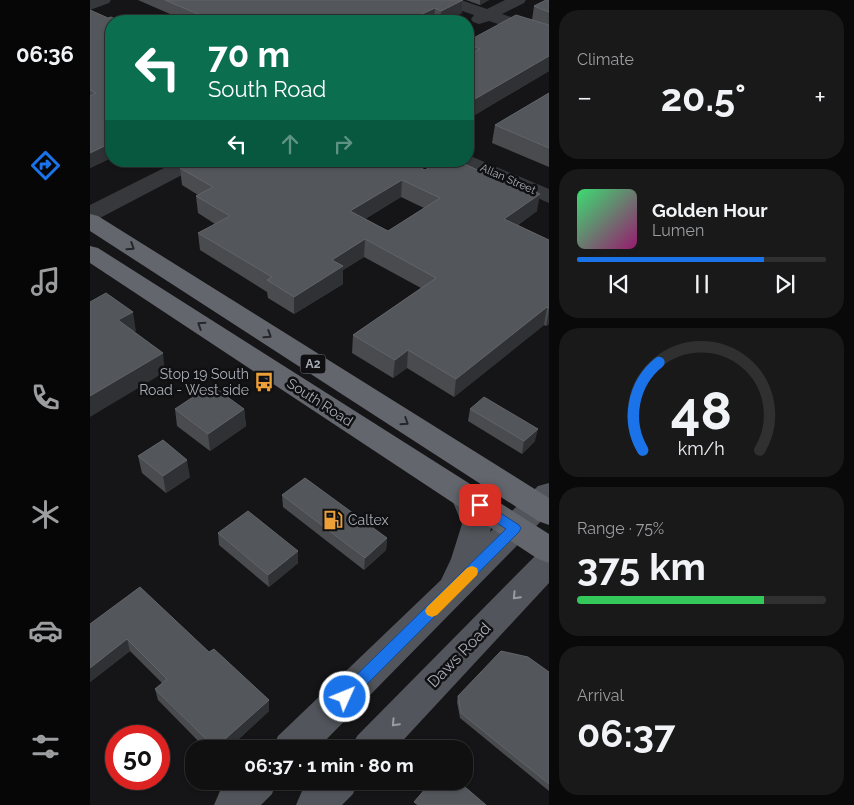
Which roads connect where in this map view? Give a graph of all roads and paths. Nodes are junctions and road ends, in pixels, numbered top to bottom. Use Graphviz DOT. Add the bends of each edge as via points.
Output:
graph roads {
  1 [pos="103,0"];
  2 [pos="445,0"];
  3 [pos="518,0"];
  4 [pos="90,5"];
  5 [pos="90,10"];
  6 [pos="488,15"];
  7 [pos="105,17"];
  8 [pos="474,22"];
  9 [pos="549,36"];
  10 [pos="474,164"];
  11 [pos="182,167"];
  12 [pos="549,197"];
  13 [pos="90,214"];
  14 [pos="90,221"];
  15 [pos="90,253"];
  16 [pos="466,496"];
  17 [pos="545,505"];
  18 [pos="515,528"];
  19 [pos="549,550"];
  20 [pos="549,562"];
  21 [pos="451,592"];
  22 [pos="301,740"];
  23 [pos="379,740"];
  24 [pos="249,790"];
  25 [pos="330,790"];
  26 [pos="234,805"];
  27 [pos="316,805"];
  1 -- 4 [label="street"];
  2 -- 6 [label="street"];
  3 -- 6 [label="street"];
  5 -- 7 [label="street"];
  6 -- 8 [label="street"];
  6 -- 9 [label="street"];
  10 -- 12 [label="street, Allan Street"];
  11 -- 13 [label="street"];
  14 -- 17 [label="highway, South Road / A2, one-way"];
  16 -- 15 [label="highway, South Road / A2, one-way"];
  16 -- 18 [label="highway, South Road / A2"];
  16 -- 21 [label="main road" via="477,524 467,559"];
  17 -- 18 [label="main road"];
  18 -- 19 [label="highway, South Road / A2"];
  18 -- 21 [label="main road"];
  20 -- 23 [label="main road, Daws Road, one-way"];
  21 -- 22 [label="main road"];
  24 -- 26 [label="main road"];
  25 -- 27 [label="main road"];
}
